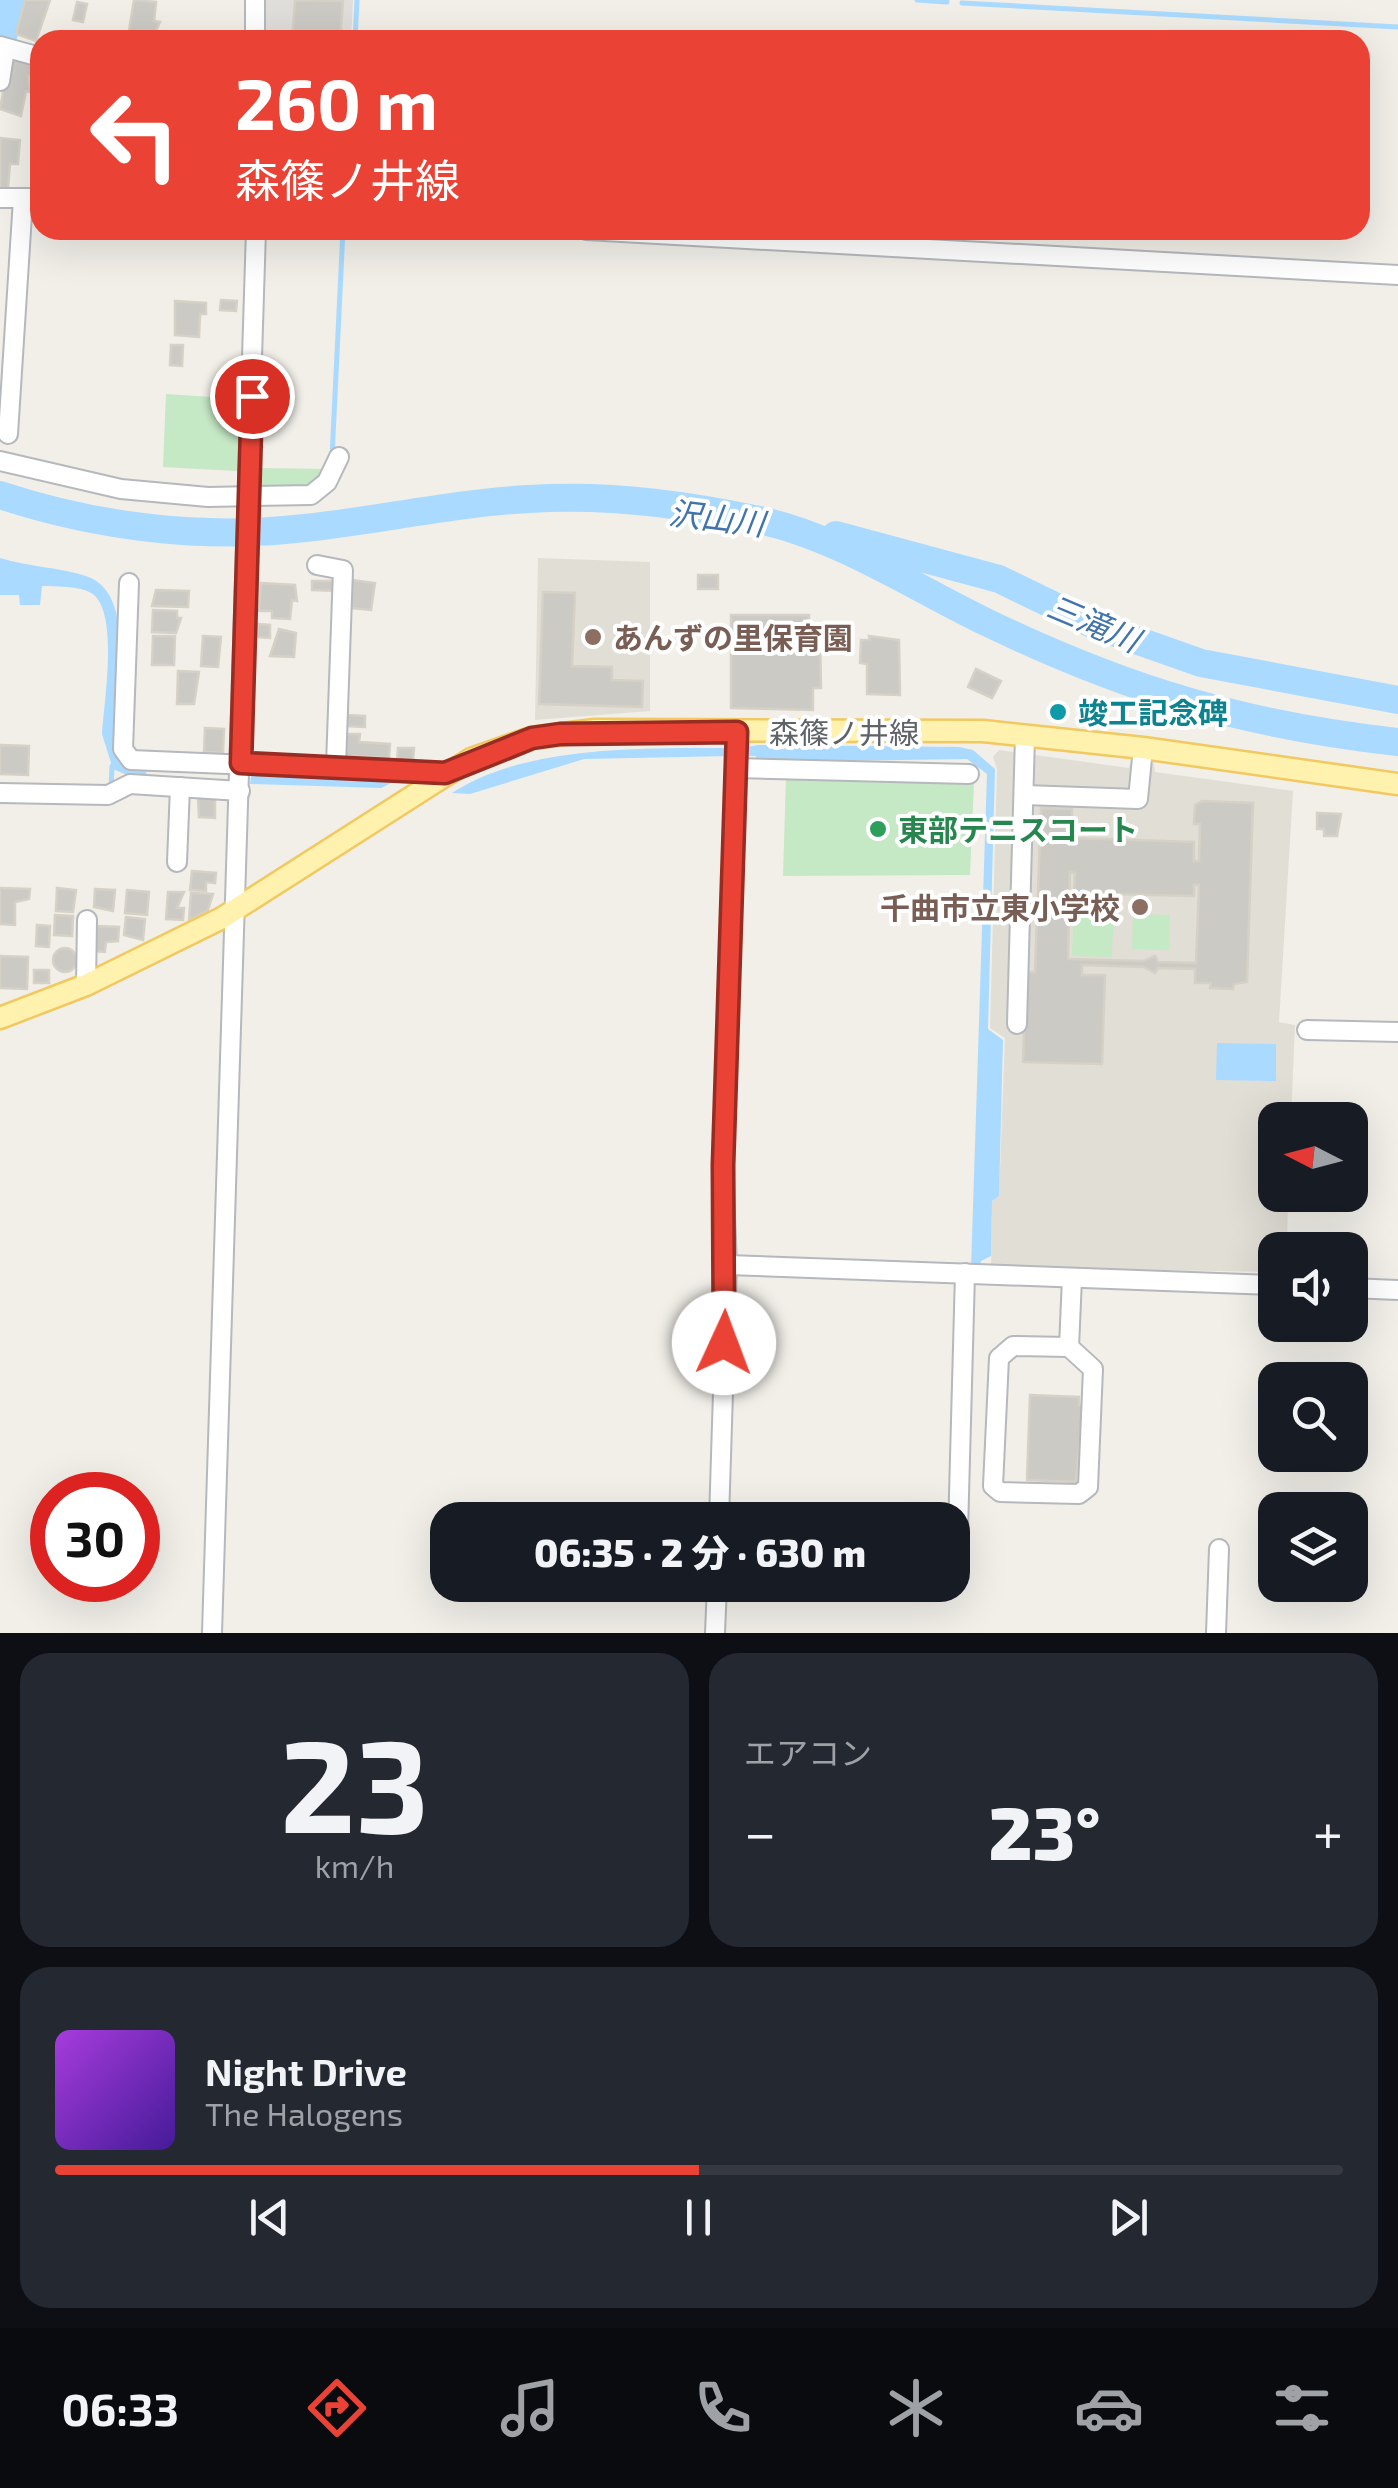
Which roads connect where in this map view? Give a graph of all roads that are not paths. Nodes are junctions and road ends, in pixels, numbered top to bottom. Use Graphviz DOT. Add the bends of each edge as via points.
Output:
graph roads {
  1 [pos="255,0"];
  2 [pos="255,30"];
  3 [pos="3,47"];
  4 [pos="30,54"];
  5 [pos="0,81"];
  6 [pos="0,198"];
  7 [pos="30,199"];
  8 [pos="30,206"];
  9 [pos="256,240"];
  10 [pos="766,240"];
  11 [pos="1398,275"];
  12 [pos="5,378"];
  13 [pos="8,434"];
  14 [pos="338,457"];
  15 [pos="0,460"];
  16 [pos="248,498"];
  17 [pos="317,565"];
  18 [pos="128,583"];
  19 [pos="737,732"];
  20 [pos="1025,736"];
  21 [pos="1144,748"];
  22 [pos="241,765"];
  23 [pos="336,765"];
  24 [pos="736,768"];
  25 [pos="445,773"];
  26 [pos="968,774"];
  27 [pos="1398,784"];
  28 [pos="180,786"];
  29 [pos="240,789"];
  30 [pos="0,794"];
  31 [pos="1024,795"];
  32 [pos="176,862"];
  33 [pos="234,912"];
  34 [pos="87,920"];
  35 [pos="86,985"];
  36 [pos="0,1018"];
  37 [pos="1016,1024"];
  38 [pos="1308,1030"];
  39 [pos="1398,1032"];
  40 [pos="727,1265"];
  41 [pos="965,1273"];
  42 [pos="1072,1278"];
  43 [pos="1258,1284"];
  44 [pos="1368,1289"];
  45 [pos="1398,1290"];
  46 [pos="1069,1348"];
  47 [pos="720,1502"];
  48 [pos="959,1502"];
  49 [pos="1219,1549"];
  50 [pos="717,1602"];
  51 [pos="212,1633"];
  52 [pos="716,1633"];
  53 [pos="1216,1633"];
  1 -- 2 [label="street"];
  3 -- 4 [label="street"];
  3 -- 5 [label="street"];
  6 -- 7 [label="street"];
  8 -- 12 [label="street"];
  9 -- 16 [label="street"];
  10 -- 11 [label="street"];
  12 -- 13 [label="street"];
  14 -- 16 [label="street" via="310,496"];
  15 -- 16 [label="street" via="121,490"];
  16 -- 22 [label="street"];
  17 -- 23 [label="street" via="343,570"];
  18 -- 22 [label="street" via="123,749 131,760"];
  19 -- 20 [label="main road, 森篠ノ井線"];
  19 -- 24 [label="street"];
  19 -- 25 [label="main road, 森篠ノ井線" via="560,734 516,743"];
  20 -- 21 [label="main road, 森篠ノ井線"];
  20 -- 31 [label="street"];
  21 -- 27 [label="main road, 森篠ノ井線"];
  21 -- 31 [label="street" via="1138,799"];
  22 -- 23 [label="street"];
  22 -- 29 [label="street"];
  23 -- 25 [label="street"];
  24 -- 26 [label="street"];
  24 -- 40 [label="street" via="723,1165"];
  25 -- 33 [label="main road, 森篠ノ井線"];
  28 -- 29 [label="street"];
  28 -- 30 [label="street" via="130,784 108,795"];
  28 -- 32 [label="street"];
  29 -- 33 [label="street"];
  31 -- 37 [label="street"];
  33 -- 35 [label="main road, 森篠ノ井線"];
  33 -- 51 [label="street"];
  34 -- 35 [label="street"];
  35 -- 36 [label="main road, 森篠ノ井線"];
  38 -- 39 [label="street"];
  40 -- 41 [label="street"];
  40 -- 47 [label="street"];
  41 -- 42 [label="street"];
  41 -- 48 [label="street"];
  42 -- 43 [label="street"];
  42 -- 46 [label="street"];
  44 -- 45 [label="street"];
  46 -- 46 [label="street" via="1013,1346 999,1358 993,1486 1000,1492 1079,1494 1088,1487 1093,1370"];
  49 -- 53 [label="street"];
  50 -- 52 [label="street"];
}
